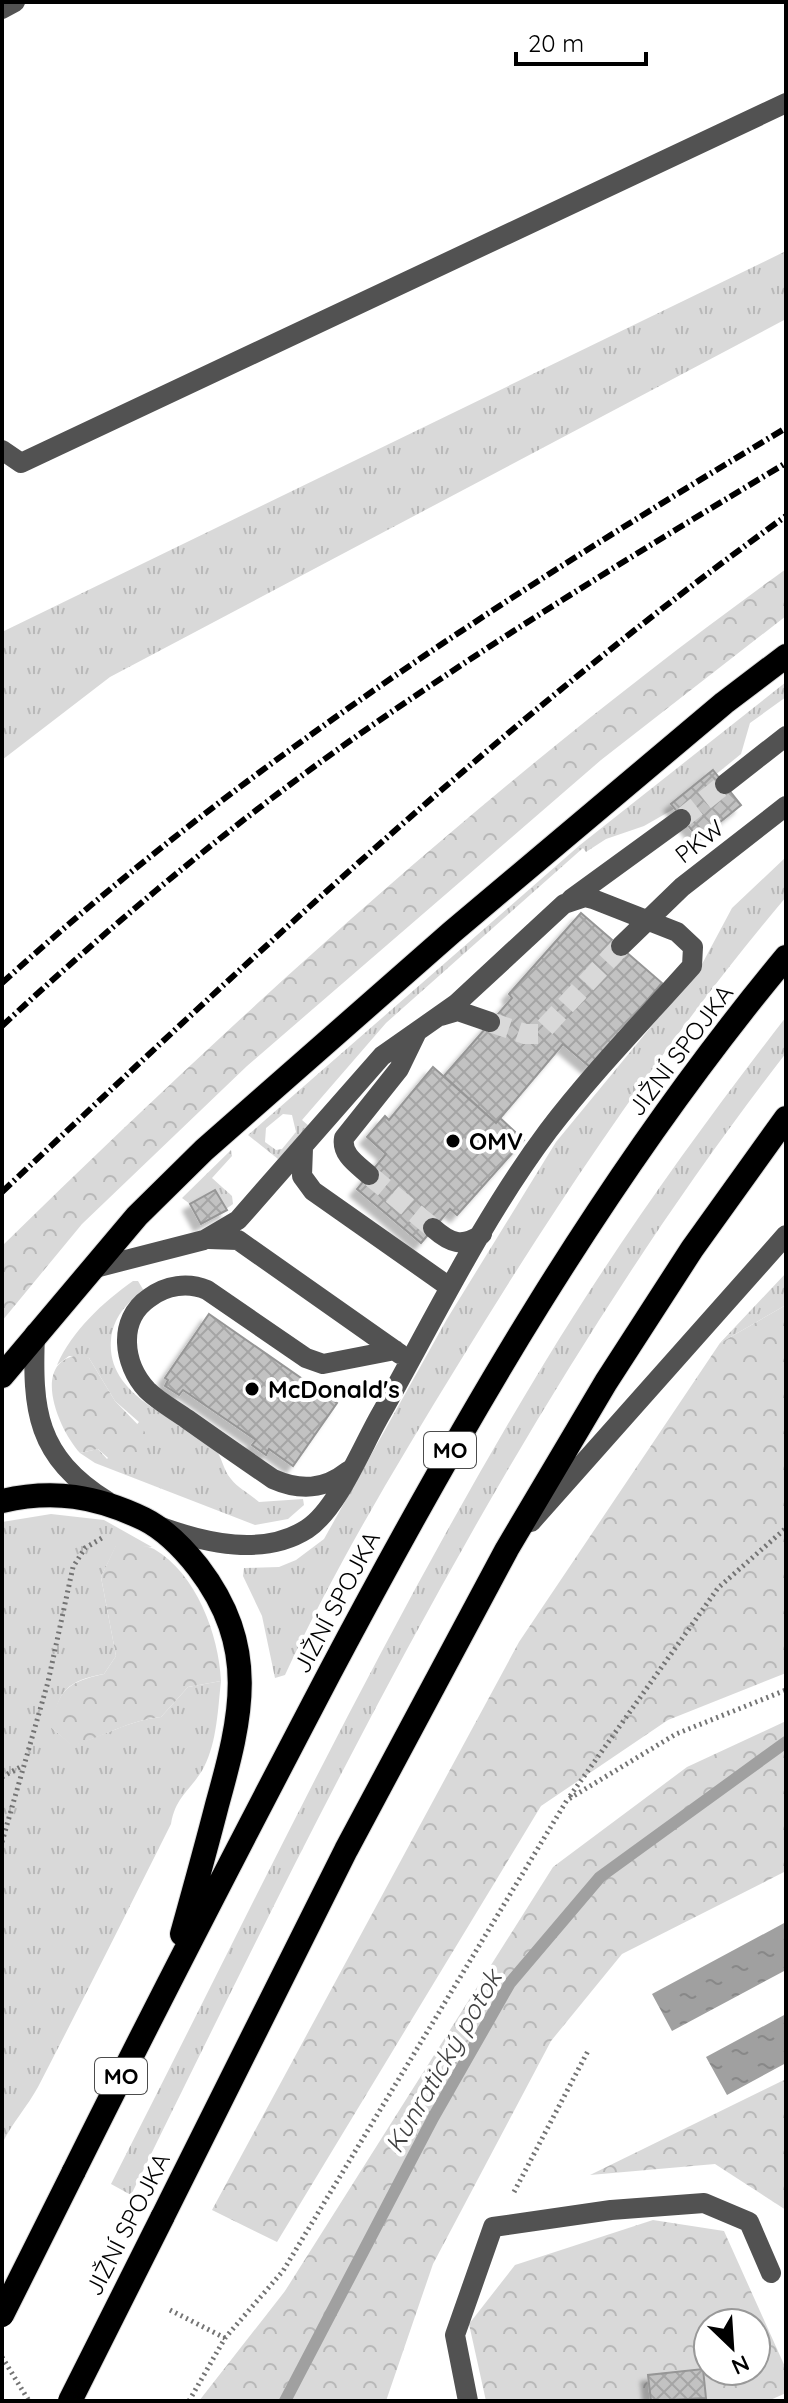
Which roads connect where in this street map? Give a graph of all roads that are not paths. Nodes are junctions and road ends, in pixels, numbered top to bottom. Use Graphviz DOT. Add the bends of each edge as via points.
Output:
graph roads {
  1 [pos="15,2"];
  2 [pos="2,9"];
  3 [pos="786,103"];
  4 [pos="2,450"];
  5 [pos="786,656"];
  6 [pos="786,736"];
  7 [pos="725,784"];
  8 [pos="786,806"];
  9 [pos="681,819"];
  10 [pos="564,904"];
  11 [pos="646,919"];
  12 [pos="621,946"];
  13 [pos="786,957"];
  14 [pos="439,1016"];
  15 [pos="490,1022"];
  16 [pos="418,1031"];
  17 [pos="786,1118"];
  18 [pos="304,1148"];
  19 [pos="369,1175"];
  20 [pos="433,1228"];
  21 [pos="483,1233"];
  22 [pos="786,1235"];
  23 [pos="204,1240"];
  24 [pos="91,1269"];
  25 [pos="448,1286"];
  26 [pos="35,1333"];
  27 [pos="403,1355"];
  28 [pos="2,1376"];
  29 [pos="348,1471"];
  30 [pos="2,1501"];
  31 [pos="109,1503"];
  32 [pos="156,1525"];
  33 [pos="507,1549"];
  34 [pos="170,1978"];
  35 [pos="771,2273"];
  36 [pos="2,2315"];
  37 [pos="70,2401"];
  38 [pos="468,2401"];
  1 -- 2 [label="lane"];
  3 -- 4 [label="lane" via="21,463"];
  5 -- 24 [label="highway" via="452,932 204,1150"];
  6 -- 7 [label="lane"];
  8 -- 11 [label="lane, PKW"];
  9 -- 10 [label="lane"];
  10 -- 11 [label="lane" via="585,897"];
  10 -- 14 [label="lane"];
  11 -- 12 [label="lane, PKW"];
  11 -- 21 [label="lane" via="684,936 695,953 692,966 548,1131"];
  13 -- 34 [label="highway, JIŽNÍ SPOJKA / MO" via="675,1103 520,1332 397,1545"];
  14 -- 15 [label="lane" via="458,1011"];
  14 -- 16 [label="lane"];
  16 -- 18 [label="lane" via="382,1056"];
  16 -- 19 [label="lane" via="399,1069 344,1138 348,1156"];
  17 -- 33 [label="highway, JIŽNÍ SPOJKA" via="692,1249"];
  18 -- 23 [label="lane" via="238,1220"];
  18 -- 25 [label="lane" via="300,1168 313,1191"];
  20 -- 21 [label="lane" via="456,1243"];
  21 -- 25 [label="lane"];
  22 -- 33 [label="lane"];
  23 -- 24 [label="lane"];
  23 -- 27 [label="lane" via="238,1240"];
  24 -- 26 [label="highway"];
  25 -- 27 [label="lane"];
  26 -- 28 [label="highway"];
  26 -- 31 [label="lane" via="32,1393 49,1442 66,1468"];
  27 -- 29 [label="lane"];
  27 -- 29 [label="lane" via="323,1364 194,1285 157,1293 132,1317 128,1357 149,1392 288,1486 323,1486"];
  29 -- 32 [label="lane" via="320,1518 271,1543 206,1541"];
  30 -- 31 [label="highway" via="44,1494"];
  31 -- 32 [label="highway"];
  32 -- 34 [label="highway" via="191,1558 221,1601 241,1669 235,1741"];
  33 -- 37 [label="highway, JIŽNÍ SPOJKA, bridge" via="346,1850"];
  34 -- 36 [label="highway, JIŽNÍ SPOJKA / MO, bridge"];
  35 -- 38 [label="lane" via="749,2222 704,2203 493,2227 455,2335"];
}
